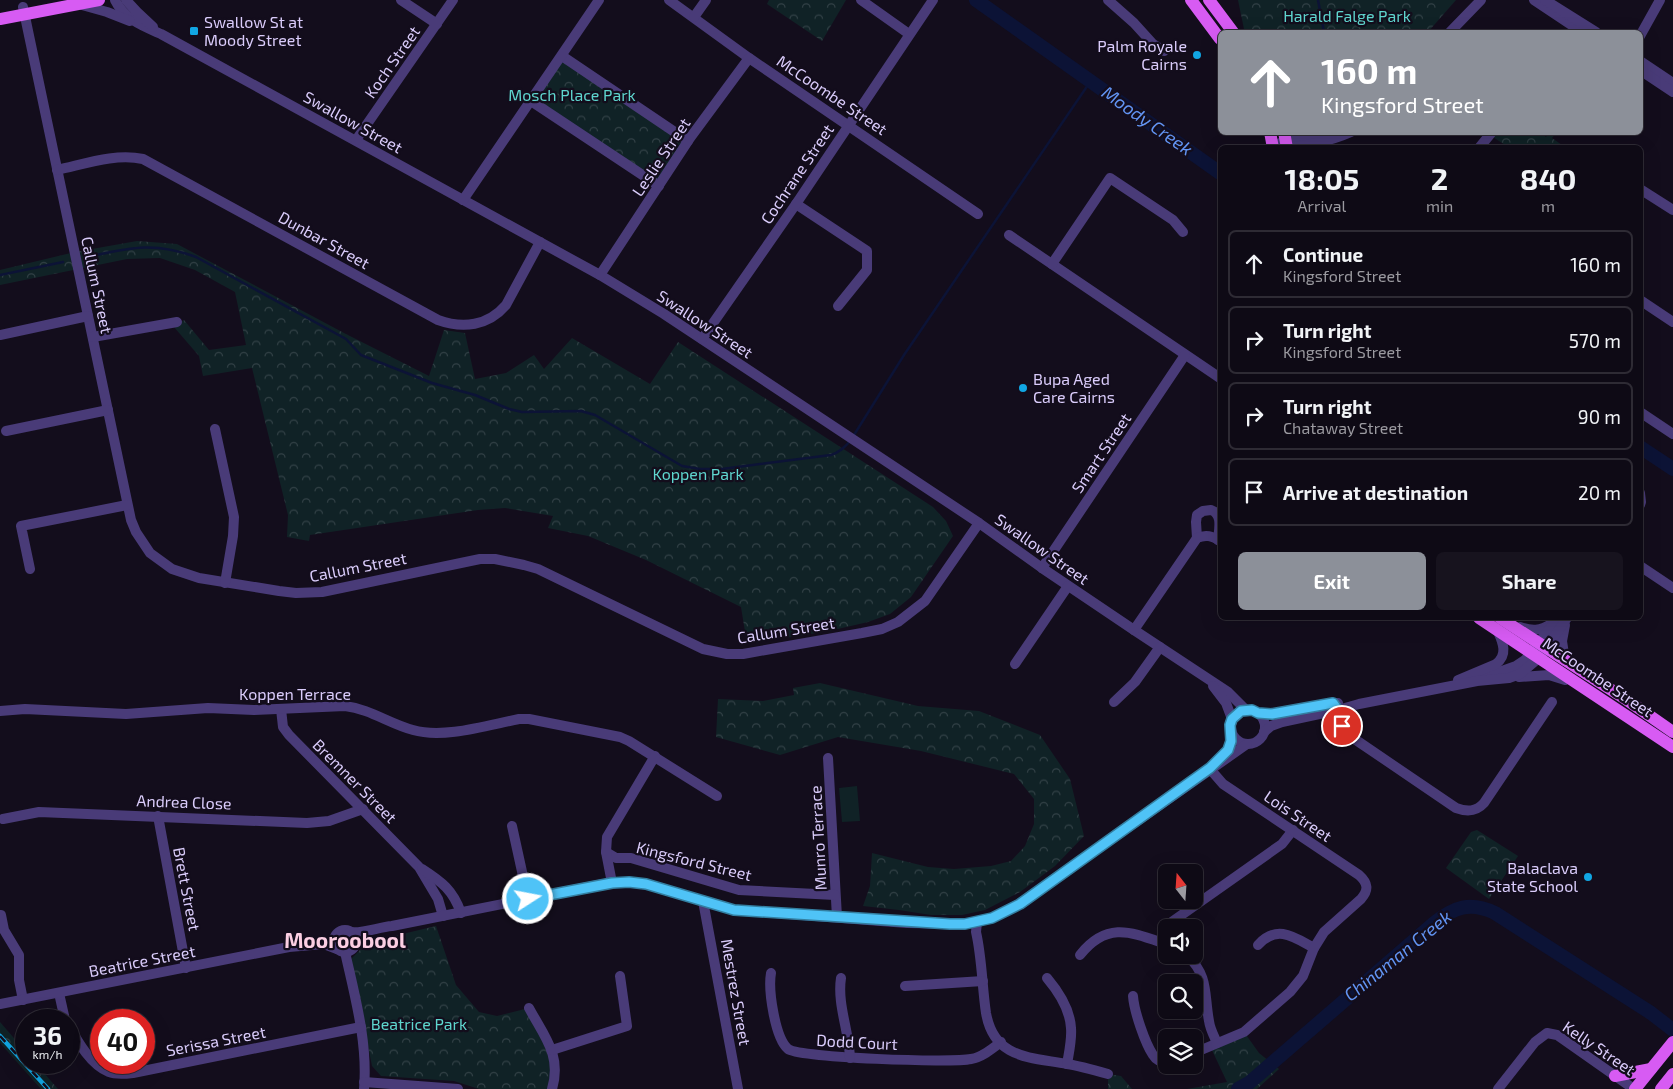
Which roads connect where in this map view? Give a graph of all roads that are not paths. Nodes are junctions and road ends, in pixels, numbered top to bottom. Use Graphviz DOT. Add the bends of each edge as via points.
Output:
graph roads {
  1 [pos="63,0"];
  2 [pos="99,0"];
  3 [pos="115,0"];
  4 [pos="126,0"];
  5 [pos="138,0"];
  6 [pos="401,0"];
  7 [pos="453,0"];
  8 [pos="600,0"];
  9 [pos="669,0"];
  10 [pos="706,0"];
  11 [pos="861,0"];
  12 [pos="933,0"];
  13 [pos="1108,0"];
  14 [pos="1191,0"];
  15 [pos="1209,0"];
  16 [pos="1473,0"];
  17 [pos="1481,0"];
  18 [pos="1660,0"];
  19 [pos="1540,1"];
  20 [pos="80,5"];
  21 [pos="24,11"];
  22 [pos="0,12"];
  23 [pos="1652,13"];
  24 [pos="694,17"];
  25 [pos="0,19"];
  26 [pos="139,20"];
  27 [pos="437,24"];
  28 [pos="1232,30"];
  29 [pos="1450,30"];
  30 [pos="1451,30"];
  31 [pos="1587,30"];
  32 [pos="1637,30"];
  33 [pos="1643,30"];
  34 [pos="909,34"];
  35 [pos="1218,35"];
  36 [pos="1164,51"];
  37 [pos="562,56"];
  38 [pos="749,58"];
  39 [pos="1643,63"];
  40 [pos="1643,72"];
  41 [pos="1673,83"];
  42 [pos="1673,92"];
  43 [pos="531,101"];
  44 [pos="848,126"];
  45 [pos="1307,135"];
  46 [pos="1343,135"];
  47 [pos="1356,135"];
  48 [pos="1490,135"];
  49 [pos="356,140"];
  50 [pos="1286,140"];
  51 [pos="688,141"];
  52 [pos="1329,145"];
  53 [pos="1481,145"];
  54 [pos="57,170"];
  55 [pos="659,186"];
  56 [pos="1643,191"];
  57 [pos="463,200"];
  58 [pos="796,204"];
  59 [pos="1673,210"];
  60 [pos="978,214"];
  61 [pos="1183,232"];
  62 [pos="1009,235"];
  63 [pos="540,242"];
  64 [pos="1052,264"];
  65 [pos="600,275"];
  66 [pos="1643,302"];
  67 [pos="838,306"];
  68 [pos="88,316"];
  69 [pos="177,322"];
  70 [pos="1673,322"];
  71 [pos="0,335"];
  72 [pos="93,338"];
  73 [pos="702,339"];
  74 [pos="1185,355"];
  75 [pos="1218,377"];
  76 [pos="108,410"];
  77 [pos="1643,414"];
  78 [pos="215,429"];
  79 [pos="6,431"];
  80 [pos="1673,434"];
  81 [pos="127,505"];
  82 [pos="1218,516"];
  83 [pos="979,523"];
  84 [pos="1198,538"];
  85 [pos="1218,540"];
  86 [pos="1042,568"];
  87 [pos="1643,568"];
  88 [pos="30,569"];
  89 [pos="225,583"];
  90 [pos="1068,586"];
  91 [pos="1673,588"];
  92 [pos="1487,620"];
  93 [pos="1559,620"];
  94 [pos="1562,620"];
  95 [pos="1563,620"];
  96 [pos="1500,623"];
  97 [pos="1134,630"];
  98 [pos="1160,647"];
  99 [pos="1540,650"];
  100 [pos="1565,660"];
  101 [pos="1016,664"];
  102 [pos="1509,678"];
  103 [pos="1207,680"];
  104 [pos="1477,680"];
  105 [pos="1436,688"];
  106 [pos="1114,702"];
  107 [pos="1552,702"];
  108 [pos="1608,703"];
  109 [pos="1333,708"];
  110 [pos="281,709"];
  111 [pos="1246,710"];
  112 [pos="0,711"];
  113 [pos="1258,713"];
  114 [pos="1232,719"];
  115 [pos="1231,731"];
  116 [pos="1264,732"];
  117 [pos="1673,732"];
  118 [pos="1247,744"];
  119 [pos="1673,747"];
  120 [pos="655,756"];
  121 [pos="828,758"];
  122 [pos="1210,768"];
  123 [pos="717,796"];
  124 [pos="363,809"];
  125 [pos="158,816"];
  126 [pos="3,818"];
  127 [pos="512,826"];
  128 [pos="1293,830"];
  129 [pos="606,852"];
  130 [pos="419,867"];
  131 [pos="612,883"];
  132 [pos="836,895"];
  133 [pos="528,899"];
  134 [pos="703,901"];
  135 [pos="461,912"];
  136 [pos="1,915"];
  137 [pos="443,916"];
  138 [pos="837,917"];
  139 [pos="1176,919"];
  140 [pos="977,922"];
  141 [pos="392,926"];
  142 [pos="350,932"];
  143 [pos="335,936"];
  144 [pos="1158,941"];
  145 [pos="1258,945"];
  146 [pos="289,947"];
  147 [pos="1314,948"];
  148 [pos="345,949"];
  149 [pos="1080,955"];
  150 [pos="1195,964"];
  151 [pos="186,968"];
  152 [pos="771,973"];
  153 [pos="620,976"];
  154 [pos="841,978"];
  155 [pos="1047,978"];
  156 [pos="983,981"];
  157 [pos="905,986"];
  158 [pos="59,993"];
  159 [pos="1133,996"];
  160 [pos="23,1000"];
  161 [pos="0,1004"];
  162 [pos="529,1008"];
  163 [pos="63,1009"];
  164 [pos="361,1027"];
  165 [pos="80,1042"];
  166 [pos="1001,1042"];
  167 [pos="1673,1042"];
  168 [pos="1217,1043"];
  169 [pos="1203,1049"];
  170 [pos="552,1050"];
  171 [pos="850,1058"];
  172 [pos="1158,1059"];
  173 [pos="1067,1064"];
  174 [pos="1651,1069"];
  175 [pos="1108,1074"];
  176 [pos="1673,1074"];
  177 [pos="1615,1076"];
  178 [pos="364,1086"];
  179 [pos="458,1089"];
  180 [pos="552,1089"];
  181 [pos="738,1089"];
  182 [pos="1498,1089"];
  183 [pos="1634,1089"];
  184 [pos="1661,1089"];
  1 -- 21 [label="main road"];
  2 -- 20 [label="main road"];
  3 -- 26 [label="street, Swallow Street" via="121,10"];
  4 -- 26 [label="street, Swallow Street"];
  5 -- 26 [label="street"];
  6 -- 27 [label="street"];
  7 -- 27 [label="street, Koch Street"];
  8 -- 37 [label="street"];
  9 -- 24 [label="street, McCoombe Street"];
  10 -- 24 [label="street"];
  11 -- 34 [label="street"];
  12 -- 34 [label="street, Cochrane Street"];
  13 -- 36 [label="street"];
  14 -- 35 [label="main road"];
  15 -- 28 [label="main road"];
  16 -- 29 [label="street"];
  17 -- 30 [label="street"];
  18 -- 23 [label="street"];
  19 -- 31 [label="street"];
  20 -- 21 [label="main road"];
  20 -- 26 [label="street"];
  21 -- 22 [label="main road"];
  21 -- 25 [label="main road"];
  21 -- 54 [label="street, Callum Street"];
  23 -- 32 [label="street"];
  23 -- 33 [label="street"];
  24 -- 38 [label="street, McCoombe Street"];
  26 -- 49 [label="street, Swallow Street"];
  27 -- 49 [label="street, Koch Street"];
  34 -- 44 [label="street, Cochrane Street"];
  37 -- 43 [label="street"];
  37 -- 51 [label="street"];
  38 -- 44 [label="street, McCoombe Street"];
  38 -- 51 [label="street, Leslie Street"];
  39 -- 41 [label="street"];
  40 -- 42 [label="street"];
  43 -- 55 [label="street"];
  43 -- 57 [label="street"];
  44 -- 58 [label="street, Cochrane Street"];
  44 -- 60 [label="street, McCoombe Street"];
  45 -- 50 [label="street"];
  46 -- 50 [label="street" via="1329,140"];
  47 -- 52 [label="street"];
  48 -- 53 [label="street"];
  49 -- 57 [label="street, Swallow Street"];
  51 -- 55 [label="street, Leslie Street"];
  54 -- 63 [label="street, Dunbar Street" via="121,157 143,159 448,324 471,325 500,312"];
  54 -- 68 [label="street, Callum Street"];
  55 -- 65 [label="street, Leslie Street"];
  56 -- 59 [label="street"];
  57 -- 63 [label="street, Swallow Street"];
  58 -- 67 [label="street" via="867,251 867,270"];
  58 -- 73 [label="street, Cochrane Street"];
  61 -- 64 [label="street" via="1173,220 1110,178"];
  62 -- 64 [label="street"];
  63 -- 65 [label="street, Swallow Street"];
  64 -- 74 [label="street"];
  65 -- 73 [label="street, Swallow Street"];
  66 -- 70 [label="street"];
  68 -- 71 [label="street"];
  68 -- 72 [label="street, Callum Street"];
  69 -- 72 [label="street"];
  72 -- 76 [label="street, Callum Street"];
  73 -- 83 [label="street, Swallow Street"];
  74 -- 75 [label="street"];
  74 -- 86 [label="street, Smart Street"];
  76 -- 79 [label="street"];
  76 -- 81 [label="street, Callum Street"];
  77 -- 80 [label="street"];
  78 -- 89 [label="street" via="234,517 234,536"];
  81 -- 88 [label="street" via="21,526"];
  81 -- 89 [label="street, Callum Street" via="139,538 160,562 186,575"];
  82 -- 84 [label="street" via="1210,510 1197,515"];
  83 -- 86 [label="street, Swallow Street"];
  83 -- 89 [label="street, Callum Street" via="925,601 898,622 862,634 743,654 703,649 538,569 495,559 465,561 310,593"];
  84 -- 85 [label="street" via="1208,536"];
  84 -- 97 [label="street"];
  86 -- 90 [label="street, Swallow Street"];
  87 -- 91 [label="street"];
  90 -- 97 [label="street, Swallow Street"];
  90 -- 101 [label="street"];
  92 -- 96 [label="main road, McCoombe Street"];
  93 -- 96 [label="street" via="1535,631"];
  94 -- 99 [label="street"];
  95 -- 100 [label="street"];
  96 -- 99 [label="main road, McCoombe Street"];
  96 -- 105 [label="street" via="1504,650 1500,661"];
  97 -- 98 [label="street, Swallow Street"];
  98 -- 103 [label="street, Swallow Street"];
  98 -- 106 [label="street" via="1135,682"];
  99 -- 100 [label="main road, McCoombe Street"];
  99 -- 102 [label="street" via="1526,671"];
  99 -- 104 [label="street" via="1516,666"];
  99 -- 108 [label="main road, McCoombe Street"];
  100 -- 117 [label="main road, McCoombe Street"];
  102 -- 104 [label="street"];
  102 -- 108 [label="street" via="1554,676"];
  103 -- 111 [label="street, Swallow Street" via="1228,692"];
  103 -- 114 [label="street, Swallow Street" via="1221,695"];
  104 -- 105 [label="street"];
  105 -- 109 [label="street"];
  107 -- 109 [label="street" via="1484,803 1475,810 1466,811 1456,808 1353,738"];
  108 -- 119 [label="main road, McCoombe Street"];
  109 -- 113 [label="street"];
  109 -- 116 [label="street" via="1279,723"];
  110 -- 112 [label="street, Koppen Terrace" via="208,708 126,714 24,709"];
  110 -- 120 [label="street, Koppen Terrace" via="358,708 428,734 519,719 539,720 620,737"];
  110 -- 124 [label="street, Bremner Street" via="283,727 288,735"];
  111 -- 113 [label="street"];
  111 -- 114 [label="street"];
  113 -- 116 [label="street" via="1264,722"];
  114 -- 115 [label="street"];
  115 -- 118 [label="street" via="1237,741"];
  115 -- 122 [label="street" via="1228,750"];
  116 -- 118 [label="street" via="1258,741"];
  118 -- 122 [label="street"];
  120 -- 123 [label="street, Koppen Terrace"];
  120 -- 129 [label="street" via="610,829"];
  121 -- 132 [label="street, Munro Terrace"];
  122 -- 128 [label="street, Lois Street" via="1223,784"];
  122 -- 140 [label="street" via="1020,904"];
  124 -- 125 [label="street, Andrea Close" via="313,823"];
  124 -- 130 [label="street, Bremner Street"];
  125 -- 126 [label="street, Andrea Close" via="39,812"];
  125 -- 151 [label="street, Brett Street"];
  127 -- 133 [label="street"];
  128 -- 139 [label="street" via="1282,844"];
  128 -- 147 [label="street, Lois Street" via="1366,882 1366,893 1324,932"];
  129 -- 131 [label="street"];
  129 -- 132 [label="street, Kingsford Street" via="616,858 631,858 739,890"];
  130 -- 135 [label="street, Bremner Street" via="452,893"];
  130 -- 137 [label="street, Bremner Street" via="438,899"];
  131 -- 133 [label="street"];
  131 -- 134 [label="street" via="646,884"];
  132 -- 138 [label="street, Munro Terrace"];
  133 -- 135 [label="street"];
  134 -- 138 [label="street" via="734,910"];
  134 -- 181 [label="street, Mestrez Street"];
  135 -- 137 [label="street"];
  136 -- 160 [label="street" via="4,930 19,954"];
  137 -- 141 [label="street"];
  138 -- 140 [label="street" via="950,924"];
  140 -- 156 [label="street" via="983,931 986,967"];
  141 -- 142 [label="street"];
  141 -- 148 [label="street"];
  142 -- 143 [label="street" via="344,931"];
  142 -- 148 [label="street" via="355,941"];
  143 -- 146 [label="street, Beatrice Street" via="307,940"];
  143 -- 148 [label="street" via="334,943"];
  144 -- 149 [label="street" via="1117,932 1103,935"];
  145 -- 147 [label="street" via="1268,935 1282,934"];
  146 -- 148 [label="street, Beatrice Street" via="324,944"];
  146 -- 151 [label="street, Beatrice Street"];
  147 -- 168 [label="street" via="1303,976 1290,992 1250,1028"];
  148 -- 164 [label="street"];
  150 -- 168 [label="street" via="1204,980 1208,1019"];
  151 -- 158 [label="street, Beatrice Street"];
  152 -- 171 [label="street, Dodd Court" via="770,987 783,1044 796,1053"];
  153 -- 170 [label="street" via="627,1026"];
  154 -- 171 [label="street"];
  155 -- 173 [label="street" via="1069,1017 1071,1034"];
  156 -- 157 [label="street"];
  156 -- 166 [label="street" via="988,1020"];
  158 -- 160 [label="street, Beatrice Street"];
  158 -- 163 [label="street"];
  159 -- 172 [label="street" via="1136,1014 1150,1050"];
  160 -- 161 [label="street, Beatrice Street"];
  162 -- 170 [label="street"];
  164 -- 165 [label="street, Serissa Street" via="116,1074 107,1072 90,1057"];
  164 -- 178 [label="street"];
  166 -- 171 [label="street, Dodd Court" via="988,1052 967,1060"];
  166 -- 173 [label="street" via="1023,1057"];
  167 -- 174 [label="main road"];
  168 -- 169 [label="street"];
  170 -- 180 [label="street" via="556,1065"];
  173 -- 175 [label="street"];
  174 -- 177 [label="main road"];
  174 -- 183 [label="main road"];
  176 -- 184 [label="main road"];
  177 -- 182 [label="street, Kelly Street" via="1557,1035 1547,1033 1535,1042"];
  177 -- 183 [label="street, Kelly Street"];
  178 -- 179 [label="street"];
}
